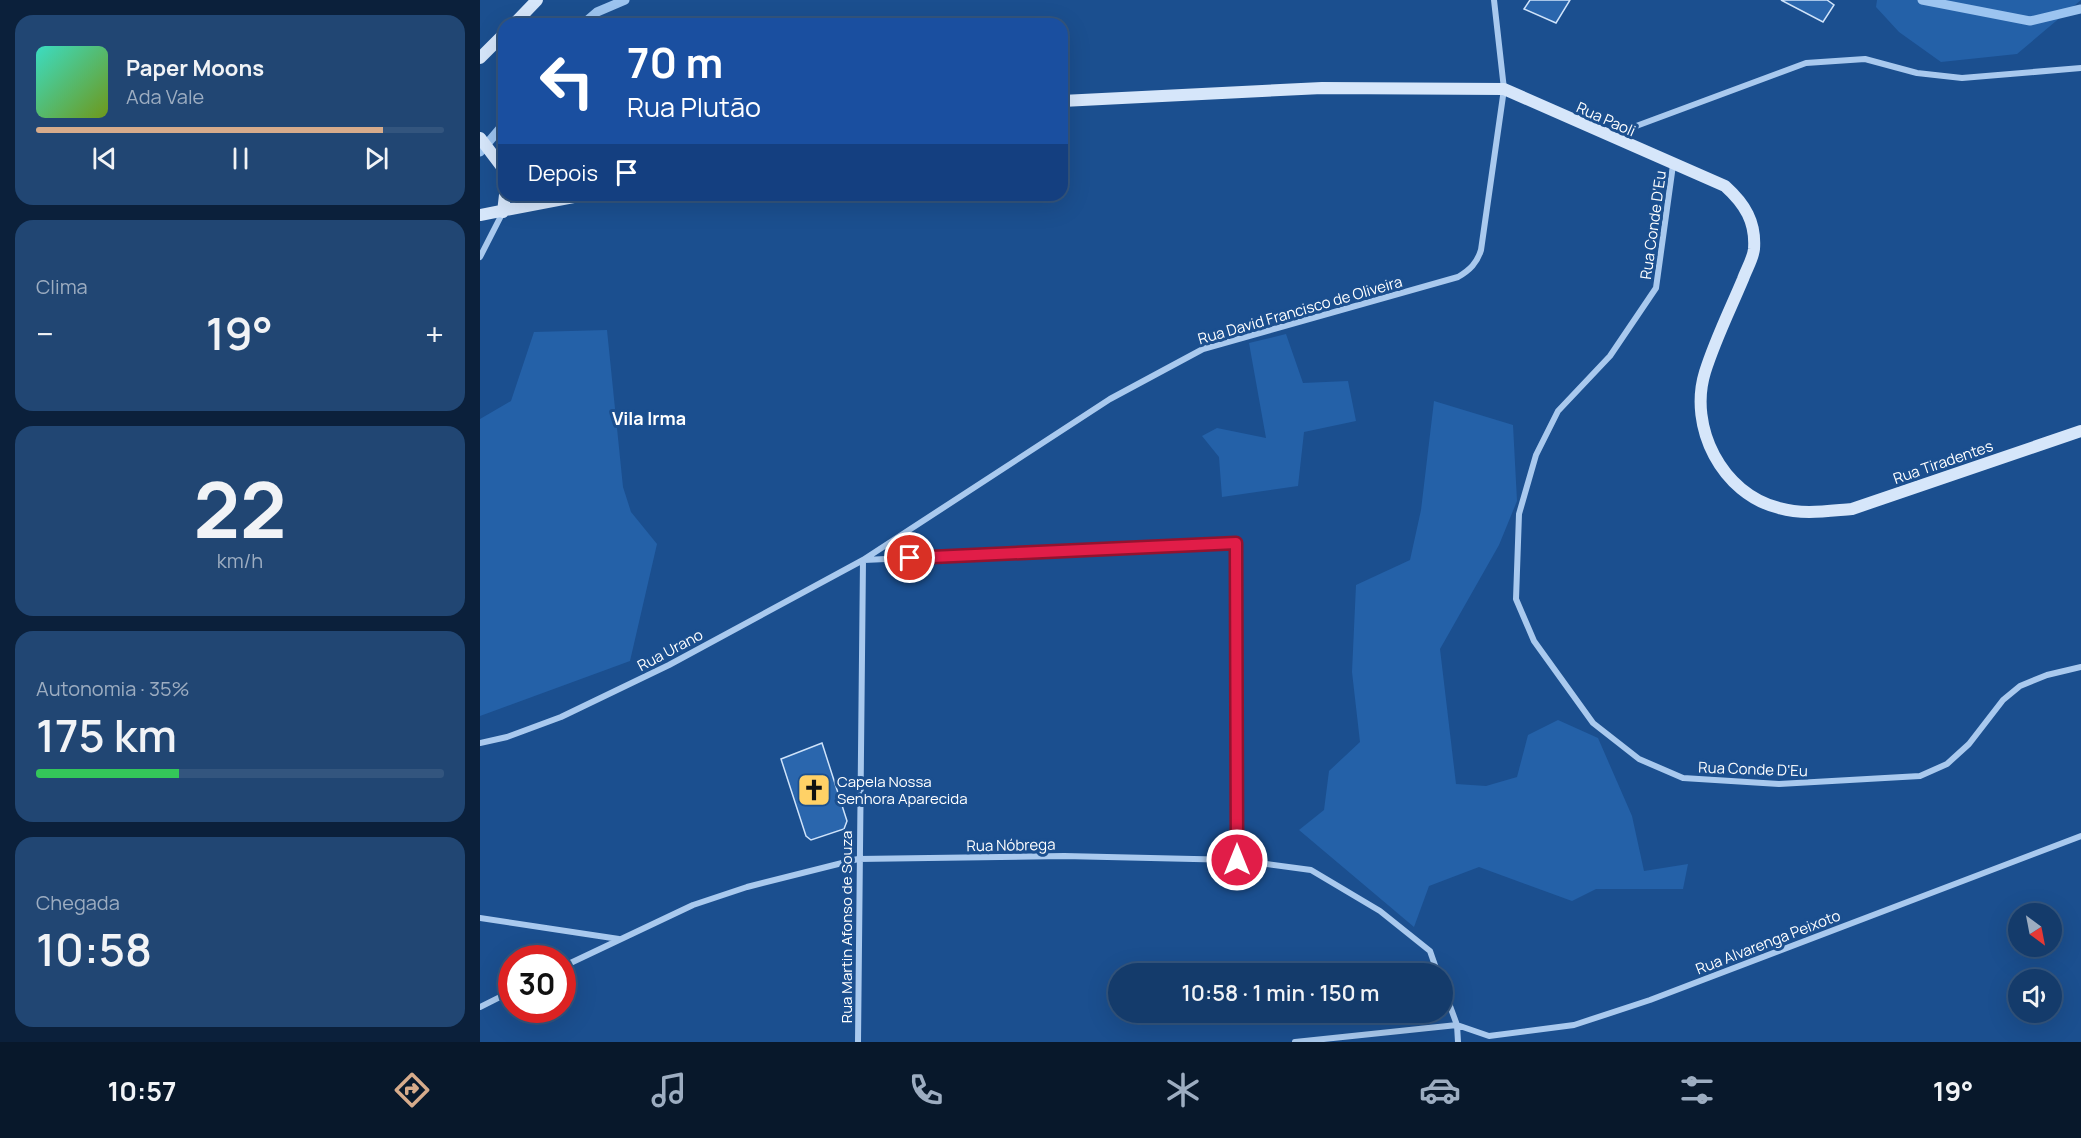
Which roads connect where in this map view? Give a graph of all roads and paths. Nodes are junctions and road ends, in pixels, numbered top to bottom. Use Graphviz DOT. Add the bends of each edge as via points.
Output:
graph roads {
  1 [pos="537,0"];
  2 [pos="1494,0"];
  3 [pos="519,18"];
  4 [pos="498,40"];
  5 [pos="480,58"];
  6 [pos="2081,68"];
  7 [pos="1504,89"];
  8 [pos="1068,101"];
  9 [pos="1608,137"];
  10 [pos="481,139"];
  11 [pos="498,164"];
  12 [pos="1673,165"];
  13 [pos="504,201"];
  14 [pos="556,201"];
  15 [pos="503,212"];
  16 [pos="480,215"];
  17 [pos="480,257"];
  18 [pos="2081,431"];
  19 [pos="1813,513"];
  20 [pos="863,560"];
  21 [pos="2081,667"];
  22 [pos="480,743"];
  23 [pos="2081,836"];
  24 [pos="858,859"];
  25 [pos="1237,860"];
  26 [pos="480,918"];
  27 [pos="620,939"];
  28 [pos="576,960"];
  29 [pos="1434,963"];
  30 [pos="498,998"];
  31 [pos="480,1007"];
  32 [pos="1453,1014"];
  33 [pos="1457,1025"];
  34 [pos="858,1042"];
  35 [pos="1295,1042"];
  36 [pos="1458,1042"];
  1 -- 3 [label="main road"];
  2 -- 7 [label="street, Rua David Francisco de Oliveira"];
  4 -- 5 [label="main road"];
  6 -- 9 [label="street" via="1962,78 1917,73 1865,59 1806,63"];
  7 -- 8 [label="main road, Rua Paoli" via="1322,88"];
  7 -- 9 [label="main road, Rua Paoli"];
  7 -- 20 [label="street, Rua David Francisco de Oliveira" via="1481,250 1469,270 1458,278 1203,349 1110,399"];
  9 -- 12 [label="main road, Rua Paoli"];
  10 -- 11 [label="main road"];
  12 -- 19 [label="main road, Rua Paoli" via="1725,186 1743,202 1752,227 1754,251 1705,373 1700,405 1709,443 1723,472 1747,494 1779,508"];
  12 -- 21 [label="street, Rua Conde D'Eu" via="1656,288 1610,356 1558,411 1536,455 1519,514 1516,599 1534,641 1593,723 1639,759 1683,778 1779,784 1920,776 1947,764 1962,751 2003,700 2020,686"];
  13 -- 15 [label="main road"];
  14 -- 15 [label="main road"];
  15 -- 16 [label="main road"];
  15 -- 17 [label="street"];
  18 -- 19 [label="main road, Rua Tiradentes" via="1852,509"];
  20 -- 22 [label="street, Rua Urano" via="669,665 561,717"];
  20 -- 24 [label="street, Rua Martin Afonso de Souza"];
  20 -- 25 [label="street" via="1236,543"];
  23 -- 33 [label="street, Rua Alvarenga Peixoto" via="1650,1000 1574,1025 1489,1036"];
  24 -- 25 [label="street, Rua Nóbrega" via="1064,856"];
  24 -- 27 [label="street, Rua Nóbrega" via="693,905"];
  24 -- 34 [label="street, Rua Martin Afonso de Souza"];
  25 -- 29 [label="street, Rua Nóbrega" via="1311,870 1380,911 1430,951"];
  26 -- 27 [label="street"];
  27 -- 28 [label="street, Rua Nóbrega"];
  30 -- 31 [label="street"];
  32 -- 33 [label="street"];
  33 -- 35 [label="street"];
  33 -- 36 [label="street"];
}
